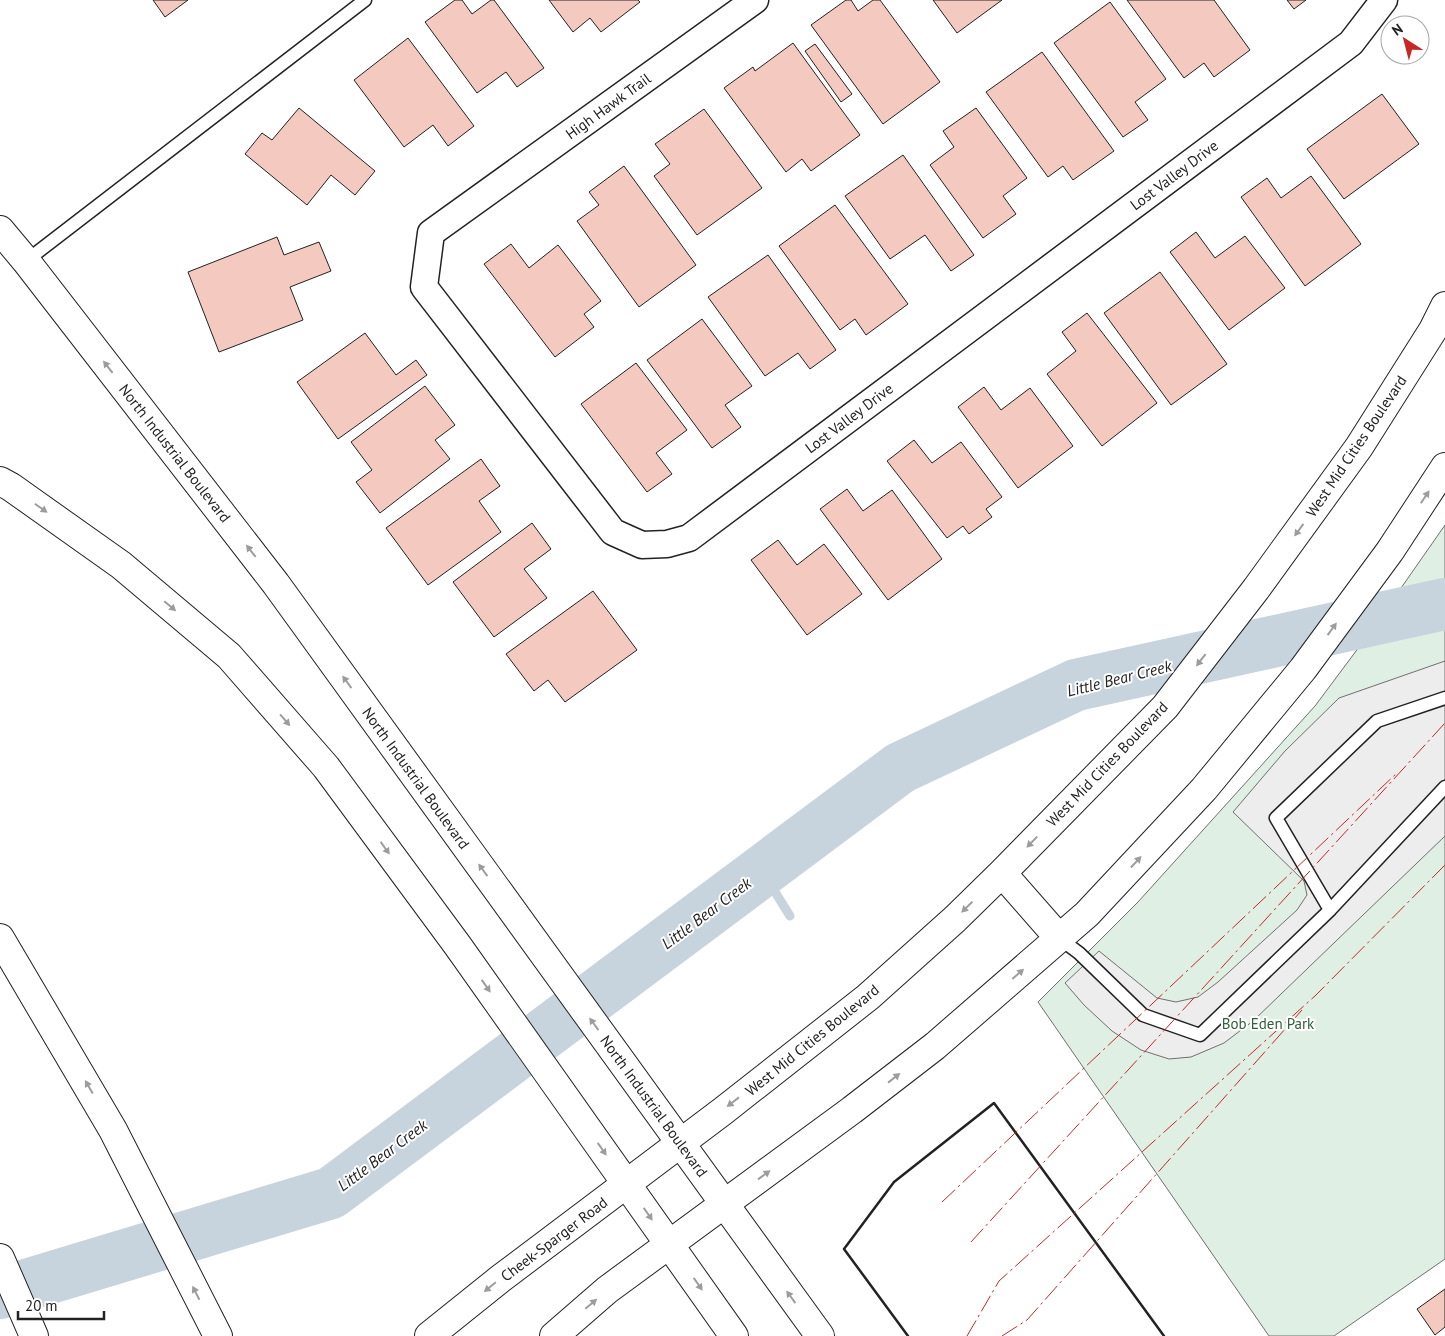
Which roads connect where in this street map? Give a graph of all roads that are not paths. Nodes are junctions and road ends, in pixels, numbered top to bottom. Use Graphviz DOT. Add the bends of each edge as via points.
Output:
graph roads {
  1 [pos="365,0"];
  2 [pos="755,0"];
  3 [pos="1384,0"];
  4 [pos="461,213"];
  5 [pos="0,230"];
  6 [pos="26,261"];
  7 [pos="1445,306"];
  8 [pos="1445,468"];
  9 [pos="0,482"];
  10 [pos="1445,698"];
  11 [pos="1445,787"];
  12 [pos="1002,873"];
  13 [pos="1330,910"];
  14 [pos="0,938"];
  15 [pos="1060,938"];
  16 [pos="680,1142"];
  17 [pos="626,1184"];
  18 [pos="724,1204"];
  19 [pos="669,1244"];
  20 [pos="0,1258"];
  21 [pos="34,1336"];
  22 [pos="218,1336"];
  23 [pos="429,1336"];
  24 [pos="554,1336"];
  25 [pos="734,1336"];
  26 [pos="820,1336"];
  1 -- 6 [label="lane"];
  2 -- 4 [label="street, High Hawk Trail"];
  3 -- 4 [label="street, Lost Valley Drive" via="1351,43 689,538 668,544 642,546 613,532 424,287 431,233"];
  5 -- 6 [label="main road, North Industrial Boulevard"];
  16 -- 6 [label="main road, North Industrial Boulevard, one-way" via="276,584"];
  7 -- 12 [label="main road, West Mid Cities Boulevard, one-way" via="1358,447 1256,589 1165,707"];
  15 -- 8 [label="main road, one-way" via="1087,914 1204,789 1303,669 1390,551"];
  9 -- 17 [label="main road, one-way" via="122,565 229,656 326,767 458,946"];
  10 -- 13 [label="lane" via="1377,721 1276,818"];
  11 -- 13 [label="lane"];
  12 -- 15 [label="main road"];
  12 -- 16 [label="main road, West Mid Cities Boulevard, one-way" via="868,997"];
  13 -- 15 [label="lane" via="1200,1035 1143,1015"];
  22 -- 14 [label="main road, one-way" via="113,1130"];
  18 -- 15 [label="main road, one-way" via="935,1046"];
  16 -- 17 [label="main road, Cheek-Sparger Road"];
  16 -- 18 [label="main road, North Industrial Boulevard"];
  17 -- 19 [label="main road, one-way"];
  17 -- 23 [label="main road, Cheek-Sparger Road, one-way"];
  18 -- 19 [label="main road"];
  26 -- 18 [label="main road, North Industrial Boulevard, one-way"];
  24 -- 19 [label="main road, one-way" via="607,1290"];
  19 -- 25 [label="main road, one-way"];
  20 -- 21 [label="main road"];
}
